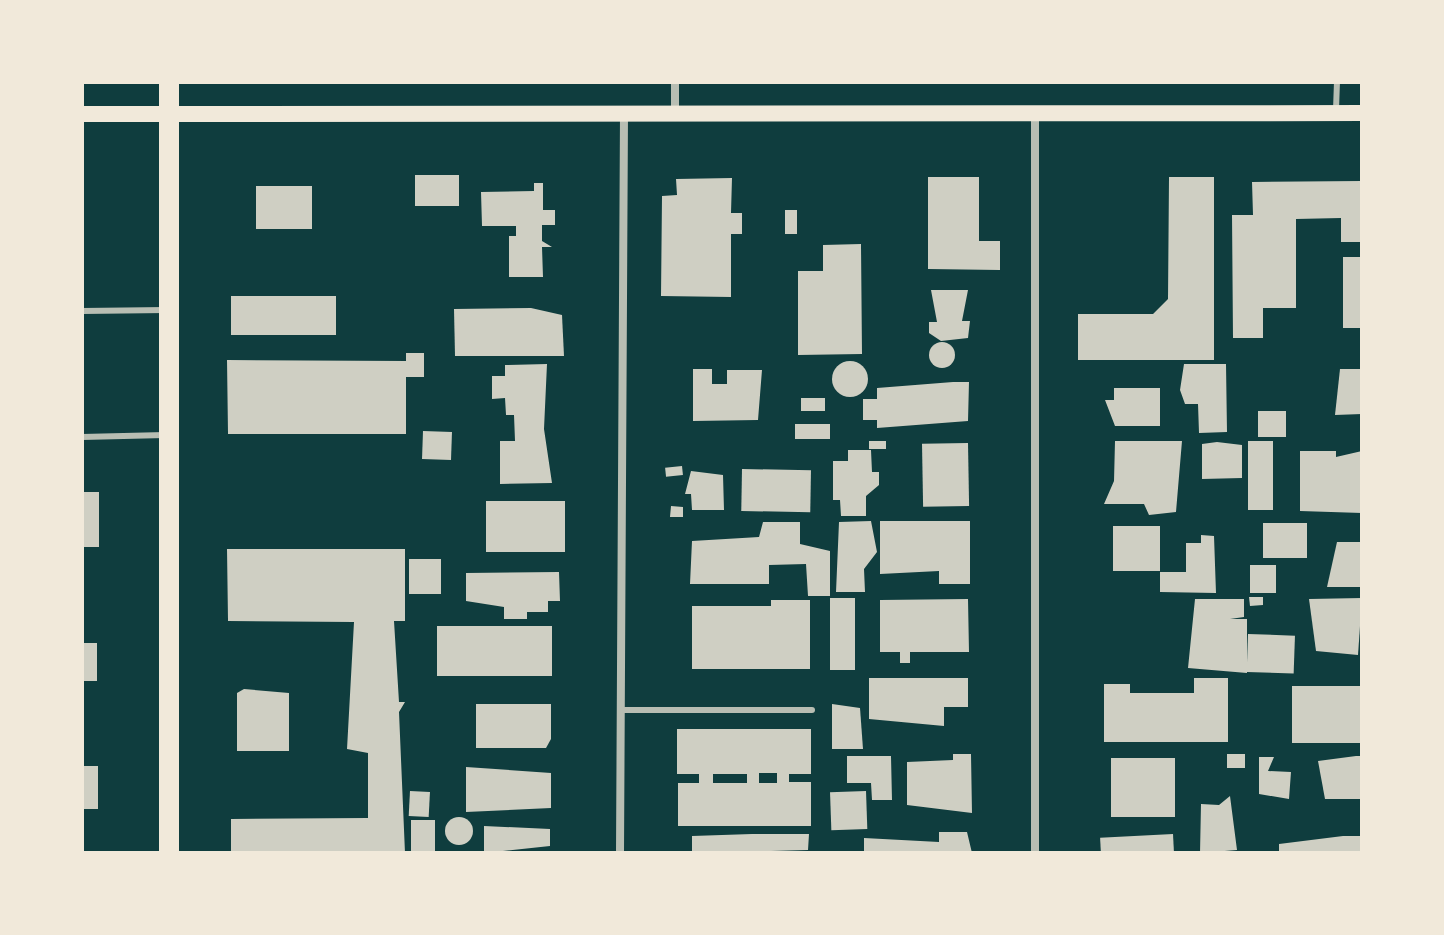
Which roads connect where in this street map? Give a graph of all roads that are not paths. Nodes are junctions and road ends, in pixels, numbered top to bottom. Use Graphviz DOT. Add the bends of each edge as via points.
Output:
graph roads {
  1 [pos="169,82"];
  2 [pos="675,82"];
  3 [pos="1337,82"];
  4 [pos="1035,113"];
  5 [pos="1336,113"];
  6 [pos="1362,113"];
  7 [pos="82,114"];
  8 [pos="169,114"];
  9 [pos="624,114"];
  10 [pos="675,114"];
  11 [pos="169,310"];
  12 [pos="82,311"];
  13 [pos="169,435"];
  14 [pos="82,437"];
  15 [pos="620,710"];
  16 [pos="812,710"];
  17 [pos="169,853"];
  18 [pos="620,853"];
  19 [pos="1035,853"];
  1 -- 8 [label="main road"];
  2 -- 10 [label="street"];
  3 -- 5 [label="lane"];
  4 -- 5 [label="main road"];
  4 -- 10 [label="main road"];
  4 -- 19 [label="street"];
  5 -- 6 [label="main road"];
  7 -- 8 [label="main road"];
  8 -- 9 [label="main road"];
  8 -- 11 [label="main road"];
  9 -- 10 [label="main road"];
  9 -- 15 [label="street"];
  11 -- 12 [label="lane"];
  11 -- 13 [label="main road"];
  13 -- 14 [label="lane"];
  13 -- 17 [label="main road"];
  15 -- 16 [label="lane"];
  15 -- 18 [label="street"];
}
